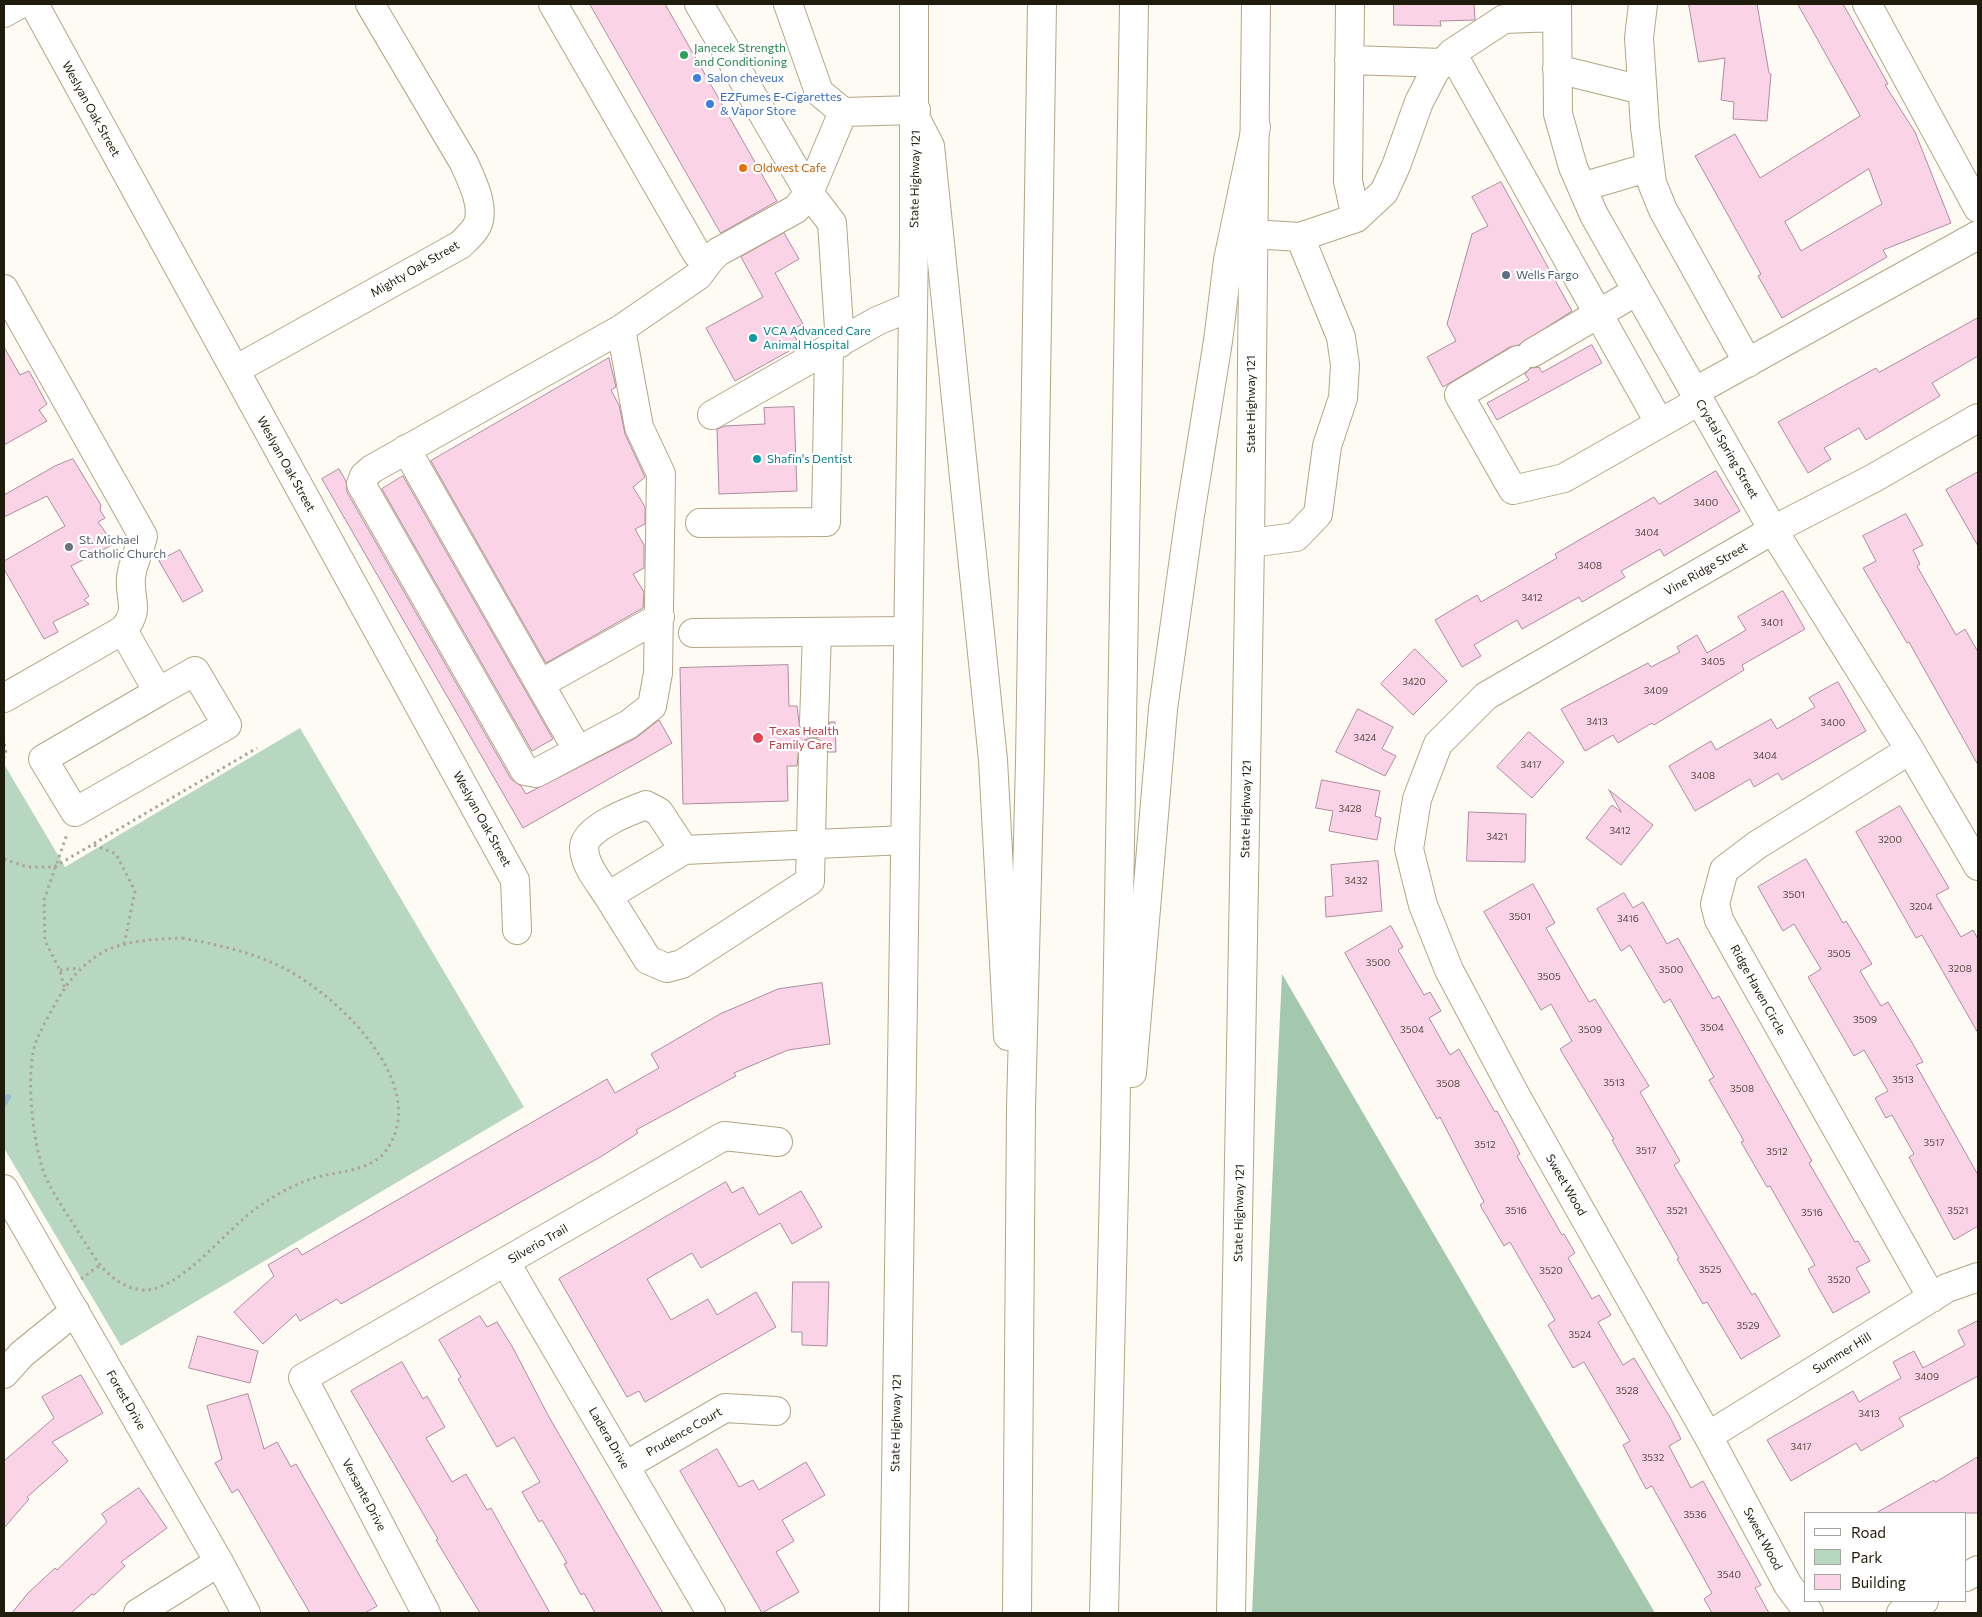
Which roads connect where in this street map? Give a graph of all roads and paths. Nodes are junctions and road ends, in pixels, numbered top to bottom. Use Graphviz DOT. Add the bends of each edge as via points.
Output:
graph roads {
  1 [pos="20,4"];
  2 [pos="34,4"];
  3 [pos="370,4"];
  4 [pos="553,4"];
  5 [pos="699,4"];
  6 [pos="788,4"];
  7 [pos="914,4"];
  8 [pos="1042,4"];
  9 [pos="1134,4"];
  10 [pos="1256,4"];
  11 [pos="1350,4"];
  12 [pos="1642,4"];
  13 [pos="1867,4"];
  14 [pos="1556,10"];
  15 [pos="1511,11"];
  16 [pos="4,13"];
  17 [pos="1448,58"];
  18 [pos="1349,60"];
  19 [pos="1557,69"];
  20 [pos="1642,90"];
  21 [pos="843,112"];
  22 [pos="916,114"];
  23 [pos="1256,127"];
  24 [pos="1650,167"];
  25 [pos="1582,187"];
  26 [pos="809,193"];
  27 [pos="1978,208"];
  28 [pos="1356,218"];
  29 [pos="1252,234"];
  30 [pos="1978,235"];
  31 [pos="1300,238"];
  32 [pos="710,260"];
  33 [pos="4,290"];
  34 [pos="1637,291"];
  35 [pos="914,306"];
  36 [pos="1599,313"];
  37 [pos="621,329"];
  38 [pos="834,346"];
  39 [pos="1748,363"];
  40 [pos="235,370"];
  41 [pos="1697,396"];
  42 [pos="712,414"];
  43 [pos="1978,418"];
  44 [pos="1659,422"];
  45 [pos="406,449"];
  46 [pos="700,523"];
  47 [pos="1773,530"];
  48 [pos="1250,543"];
  49 [pos="660,617"];
  50 [pos="123,630"];
  51 [pos="908,631"];
  52 [pos="817,632"];
  53 [pos="693,633"];
  54 [pos="540,684"];
  55 [pos="158,692"];
  56 [pos="4,698"];
  57 [pos="814,723"];
  58 [pos="1446,736"];
  59 [pos="4,744"];
  60 [pos="257,748"];
  61 [pos="1910,750"];
  62 [pos="578,751"];
  63 [pos="813,752"];
  64 [pos="4,758"];
  65 [pos="74,812"];
  66 [pos="905,840"];
  67 [pos="93,845"];
  68 [pos="812,845"];
  69 [pos="684,850"];
  70 [pos="4,859"];
  71 [pos="1978,866"];
  72 [pos="54,868"];
  73 [pos="608,896"];
  74 [pos="517,930"];
  75 [pos="124,945"];
  76 [pos="80,968"];
  77 [pos="60,970"];
  78 [pos="64,987"];
  79 [pos="1021,1108"];
  80 [pos="778,1142"];
  81 [pos="1115,1143"];
  82 [pos="4,1188"];
  83 [pos="506,1263"];
  84 [pos="100,1266"];
  85 [pos="1978,1277"];
  86 [pos="77,1282"];
  87 [pos="1932,1298"];
  88 [pos="75,1311"];
  89 [pos="4,1374"];
  90 [pos="303,1378"];
  91 [pos="776,1411"];
  92 [pos="1708,1436"];
  93 [pos="625,1466"];
  94 [pos="218,1562"];
  95 [pos="1978,1570"];
  96 [pos="1967,1576"];
  97 [pos="1922,1602"];
  98 [pos="138,1613"];
  99 [pos="246,1613"];
  100 [pos="426,1613"];
  101 [pos="712,1613"];
  102 [pos="894,1613"];
  103 [pos="1018,1613"];
  104 [pos="1104,1613"];
  105 [pos="1231,1613"];
  106 [pos="1809,1613"];
  107 [pos="1901,1613"];
  1 -- 16 [label="main road"];
  2 -- 40 [label="main road, Weslyan Oak Street"];
  3 -- 40 [label="main road, Mighty Oak Street" via="464,163 474,185 479,220 473,233 460,245"];
  4 -- 32 [label="main road" via="696,254"];
  5 -- 26 [label="main road"];
  6 -- 21 [label="main road" via="820,92"];
  7 -- 22 [label="main road, State Highway 121"];
  8 -- 79 [label="main road"];
  9 -- 81 [label="main road"];
  10 -- 23 [label="main road, State Highway 121"];
  11 -- 18 [label="main road"];
  12 -- 20 [label="main road" via="1639,38"];
  13 -- 27 [label="main road"];
  14 -- 15 [label="main road"];
  14 -- 19 [label="main road, Crystal Spring Street"];
  15 -- 17 [label="main road"];
  17 -- 18 [label="main road"];
  17 -- 28 [label="main road" via="1435,71 1419,102 1384,192"];
  17 -- 36 [label="main road"];
  18 -- 28 [label="main road" via="1348,181"];
  19 -- 20 [label="main road"];
  19 -- 25 [label="main road, Crystal Spring Street" via="1558,114"];
  20 -- 24 [label="main road"];
  21 -- 22 [label="main road"];
  21 -- 26 [label="main road"];
  22 -- 35 [label="main road, State Highway 121"];
  22 -- 79 [label="main road" via="930,146 994,760 1006,1030"];
  23 -- 29 [label="main road, State Highway 121"];
  23 -- 81 [label="main road" via="1228,260 1164,700 1134,1066"];
  24 -- 25 [label="main road"];
  24 -- 39 [label="main road" via="1663,210"];
  25 -- 34 [label="main road, Crystal Spring Street"];
  26 -- 32 [label="main road" via="796,209 718,252"];
  26 -- 38 [label="main road" via="832,223"];
  28 -- 31 [label="main road"];
  29 -- 31 [label="main road"];
  29 -- 48 [label="main road, State Highway 121"];
  30 -- 39 [label="main road"];
  31 -- 48 [label="main road" via="1341,336 1346,365 1342,398 1328,446 1318,514 1296,537"];
  32 -- 37 [label="main road" via="698,276"];
  33 -- 50 [label="main road" via="143,536 131,579 134,607 131,621"];
  34 -- 36 [label="main road"];
  34 -- 41 [label="main road, Crystal Spring Street"];
  35 -- 38 [label="main road"];
  35 -- 51 [label="main road, State Highway 121"];
  36 -- 44 [label="main road"];
  36 -- 44 [label="main road" via="1459,395 1512,490 1564,478"];
  37 -- 45 [label="main road"];
  37 -- 49 [label="main road" via="639,427 660,474"];
  38 -- 42 [label="main road"];
  38 -- 46 [label="main road" via="826,522"];
  39 -- 41 [label="main road"];
  40 -- 74 [label="main road, Weslyan Oak Street" via="515,880"];
  41 -- 44 [label="main road"];
  41 -- 47 [label="main road, Crystal Spring Street"];
  43 -- 47 [label="main road, Vine Ridge Street" via="1872,479"];
  45 -- 54 [label="main road"];
  45 -- 62 [label="main road" via="372,469 361,484 525,771 536,773"];
  47 -- 58 [label="main road, Vine Ridge Street" via="1486,696"];
  47 -- 61 [label="main road, Crystal Spring Street"];
  48 -- 105 [label="main road, State Highway 121"];
  49 -- 54 [label="main road"];
  49 -- 62 [label="main road" via="658,672 652,706 629,724"];
  50 -- 55 [label="main road"];
  50 -- 56 [label="main road"];
  51 -- 52 [label="main road"];
  51 -- 66 [label="main road, State Highway 121"];
  52 -- 53 [label="main road"];
  52 -- 57 [label="main road"];
  54 -- 62 [label="main road"];
  55 -- 65 [label="main road" via="43,759"];
  55 -- 65 [label="main road" via="195,672 227,725"];
  58 -- 92 [label="main road, Sweet Wood" via="1438,744 1417,799 1409,849 1423,905 1448,970 1512,1090"];
  59 -- 64 [label="path"];
  60 -- 67 [label="path"];
  61 -- 71 [label="main road, Crystal Spring Street"];
  61 -- 87 [label="main road, Ridge Haven Circle" via="1757,845 1724,870 1715,904 1724,929"];
  63 -- 68 [label="main road"];
  65 -- 72 [label="path"];
  66 -- 68 [label="main road"];
  66 -- 102 [label="main road, State Highway 121"];
  67 -- 72 [label="path"];
  67 -- 75 [label="path" via="116,854 136,891"];
  68 -- 69 [label="main road"];
  68 -- 73 [label="main road" via="810,880 682,964 667,968 648,960"];
  69 -- 73 [label="main road"];
  69 -- 73 [label="main road" via="659,812 646,806 624,813 588,835 584,847 589,867"];
  70 -- 72 [label="path" via="27,867"];
  72 -- 77 [label="path" via="44,900 45,941"];
  75 -- 76 [label="path" via="107,950"];
  75 -- 84 [label="path" via="182,938 227,946 276,964 319,991 356,1025 383,1060 399,1098 399,1118 394,1137 376,1161 309,1180 284,1191 252,1211 217,1246 169,1283 152,1289 130,1287 115,1280"];
  76 -- 77 [label="path"];
  76 -- 78 [label="path"];
  77 -- 78 [label="path"];
  78 -- 84 [label="path" via="36,1040 32,1055 32,1116 48,1183"];
  79 -- 103 [label="main road"];
  80 -- 83 [label="main road, Silverio Trail" via="724,1136"];
  81 -- 104 [label="main road"];
  82 -- 88 [label="main road, Forest Drive"];
  83 -- 90 [label="main road, Silverio Trail"];
  83 -- 93 [label="main road, Ladera Drive"];
  84 -- 86 [label="path"];
  85 -- 87 [label="main road, Summer Hill" via="1947,1288"];
  87 -- 92 [label="main road, Summer Hill"];
  88 -- 89 [label="main road" via="22,1354"];
  88 -- 94 [label="main road, Forest Drive"];
  90 -- 100 [label="main road, Versante Drive"];
  91 -- 93 [label="main road, Prudence Court" via="724,1408"];
  92 -- 106 [label="main road, Sweet Wood" via="1788,1585"];
  93 -- 101 [label="main road, Ladera Drive"];
  94 -- 98 [label="main road"];
  94 -- 99 [label="main road, Forest Drive"];
  95 -- 96 [label="main road"];
  97 -- 107 [label="main road"];
}
